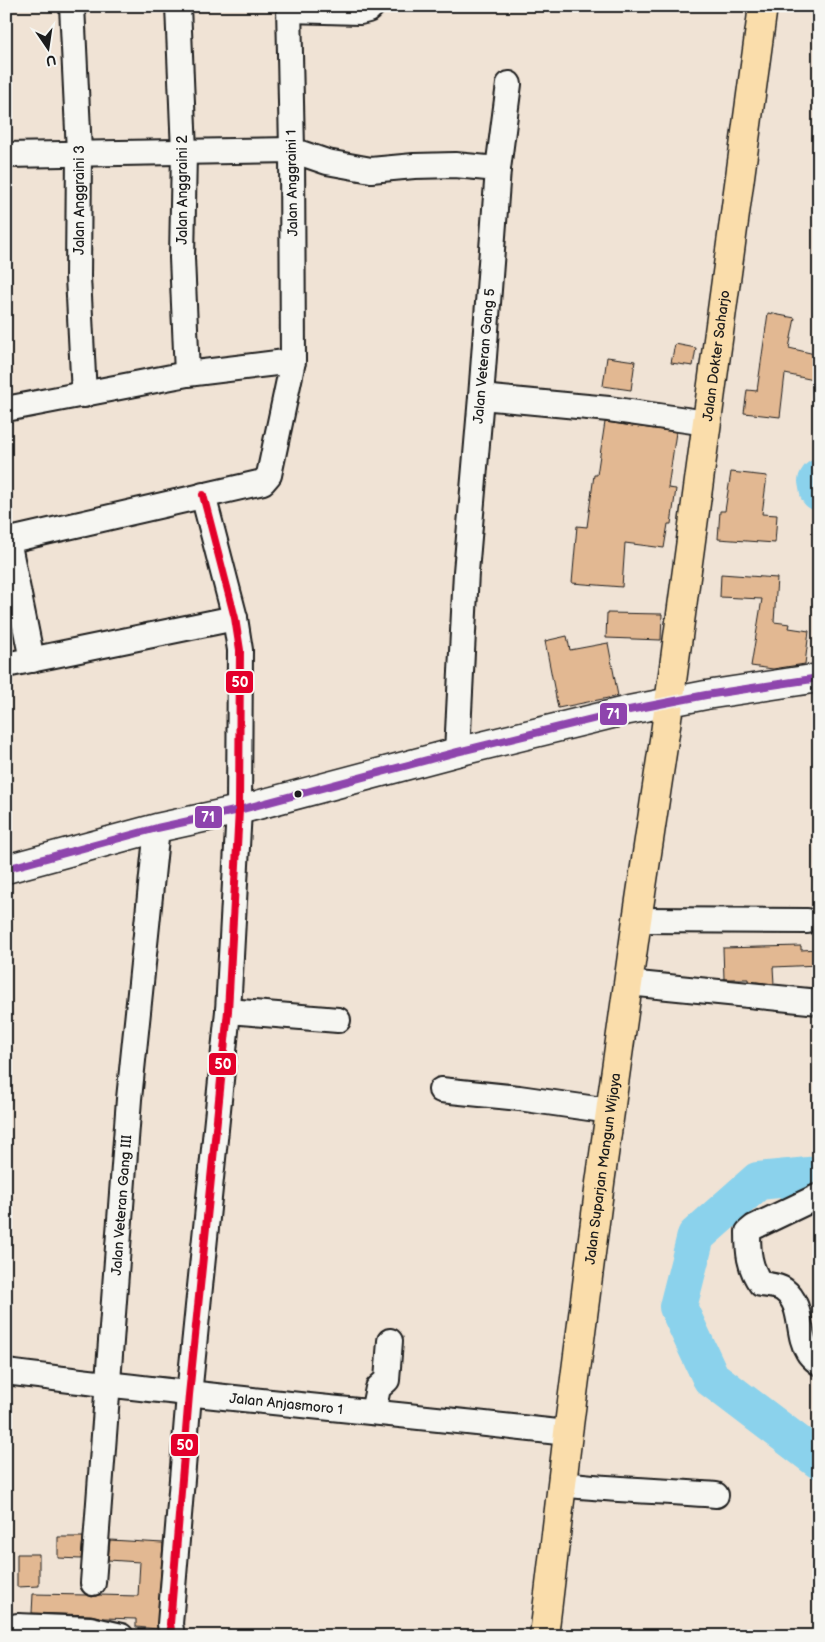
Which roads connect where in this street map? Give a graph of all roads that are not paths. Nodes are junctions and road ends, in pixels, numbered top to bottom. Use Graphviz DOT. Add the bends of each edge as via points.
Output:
graph roads {
  1 [pos="72,6"];
  2 [pos="178,6"];
  3 [pos="372,6"];
  4 [pos="762,6"];
  5 [pos="289,8"];
  6 [pos="509,84"];
  7 [pos="292,150"];
  8 [pos="79,152"];
  9 [pos="184,152"];
  10 [pos="6,155"];
  11 [pos="498,169"];
  12 [pos="293,360"];
  13 [pos="187,374"];
  14 [pos="84,395"];
  15 [pos="481,397"];
  16 [pos="6,409"];
  17 [pos="707,423"];
  18 [pos="203,495"];
  19 [pos="7,540"];
  20 [pos="235,618"];
  21 [pos="32,660"];
  22 [pos="6,665"];
  23 [pos="819,678"];
  24 [pos="668,702"];
  25 [pos="457,752"];
  26 [pos="240,810"];
  27 [pos="157,828"];
  28 [pos="6,869"];
  29 [pos="637,920"];
  30 [pos="807,920"];
  31 [pos="628,983"];
  32 [pos="819,1002"];
  33 [pos="228,1010"];
  34 [pos="338,1020"];
  35 [pos="441,1090"];
  36 [pos="610,1111"];
  37 [pos="819,1196"];
  38 [pos="390,1341"];
  39 [pos="819,1363"];
  40 [pos="6,1372"];
  41 [pos="107,1385"];
  42 [pos="189,1394"];
  43 [pos="373,1412"];
  44 [pos="568,1432"];
  45 [pos="562,1484"];
  46 [pos="716,1495"];
  47 [pos="93,1583"];
  48 [pos="6,1635"];
  49 [pos="121,1636"];
  50 [pos="172,1636"];
  51 [pos="544,1636"];
  1 -- 8 [label="street, Jalan Anggraini 3"];
  2 -- 9 [label="street, Jalan Anggraini 2"];
  3 -- 5 [label="street" via="360,12"];
  4 -- 17 [label="highway, Jalan Dokter Saharjo"];
  5 -- 7 [label="street, Jalan Anggraini 1"];
  6 -- 11 [label="street, Jalan Veteran Gang 5"];
  7 -- 9 [label="street"];
  7 -- 11 [label="street" via="327,162 371,170 455,165"];
  7 -- 12 [label="street, Jalan Anggraini 1"];
  8 -- 9 [label="street"];
  8 -- 10 [label="street"];
  8 -- 14 [label="street, Jalan Anggraini 3" via="78,277"];
  9 -- 13 [label="street, Jalan Anggraini 2" via="182,258"];
  11 -- 15 [label="street, Jalan Veteran Gang 5"];
  12 -- 13 [label="street"];
  12 -- 18 [label="street, Jalan Anggraini 1" via="269,475 263,482"];
  13 -- 14 [label="street"];
  14 -- 16 [label="street"];
  15 -- 17 [label="street" via="609,409"];
  15 -- 25 [label="street, Jalan Veteran Gang 5" via="466,572"];
  17 -- 24 [label="highway, Jalan Dokter Saharjo"];
  18 -- 19 [label="street, Jalan Anggraini 1"];
  18 -- 20 [label="street"];
  19 -- 21 [label="street"];
  20 -- 21 [label="street"];
  20 -- 26 [label="street" via="240,650"];
  21 -- 22 [label="street"];
  23 -- 24 [label="main road"];
  24 -- 25 [label="main road"];
  24 -- 29 [label="highway, Jalan Suparjan Mangun Wijaya"];
  25 -- 26 [label="main road"];
  26 -- 27 [label="main road"];
  26 -- 33 [label="street"];
  27 -- 28 [label="main road"];
  27 -- 41 [label="street, Jalan Veteran Gang III" via="129,1099"];
  29 -- 30 [label="street"];
  29 -- 31 [label="highway, Jalan Suparjan Mangun Wijaya"];
  31 -- 32 [label="street"];
  31 -- 36 [label="highway, Jalan Suparjan Mangun Wijaya"];
  33 -- 34 [label="street"];
  33 -- 42 [label="street"];
  35 -- 36 [label="street"];
  36 -- 44 [label="highway, Jalan Suparjan Mangun Wijaya"];
  37 -- 39 [label="street" via="748,1232 749,1259 754,1275 761,1284 783,1288 793,1299 808,1351"];
  38 -- 43 [label="street" via="387,1380 378,1388"];
  40 -- 41 [label="street, Jalan Anjasmoro 1"];
  41 -- 42 [label="street, Jalan Anjasmoro 1"];
  41 -- 47 [label="street, Jalan Veteran Gang III"];
  42 -- 43 [label="street, Jalan Anjasmoro 1"];
  42 -- 50 [label="street" via="170,1624"];
  43 -- 44 [label="street, Jalan Anjasmoro 1"];
  44 -- 45 [label="highway, Jalan Suparjan Mangun Wijaya"];
  45 -- 46 [label="street"];
  45 -- 51 [label="highway, Jalan Suparjan Mangun Wijaya"];
  48 -- 49 [label="street" via="17,1626 90,1630"];
}
